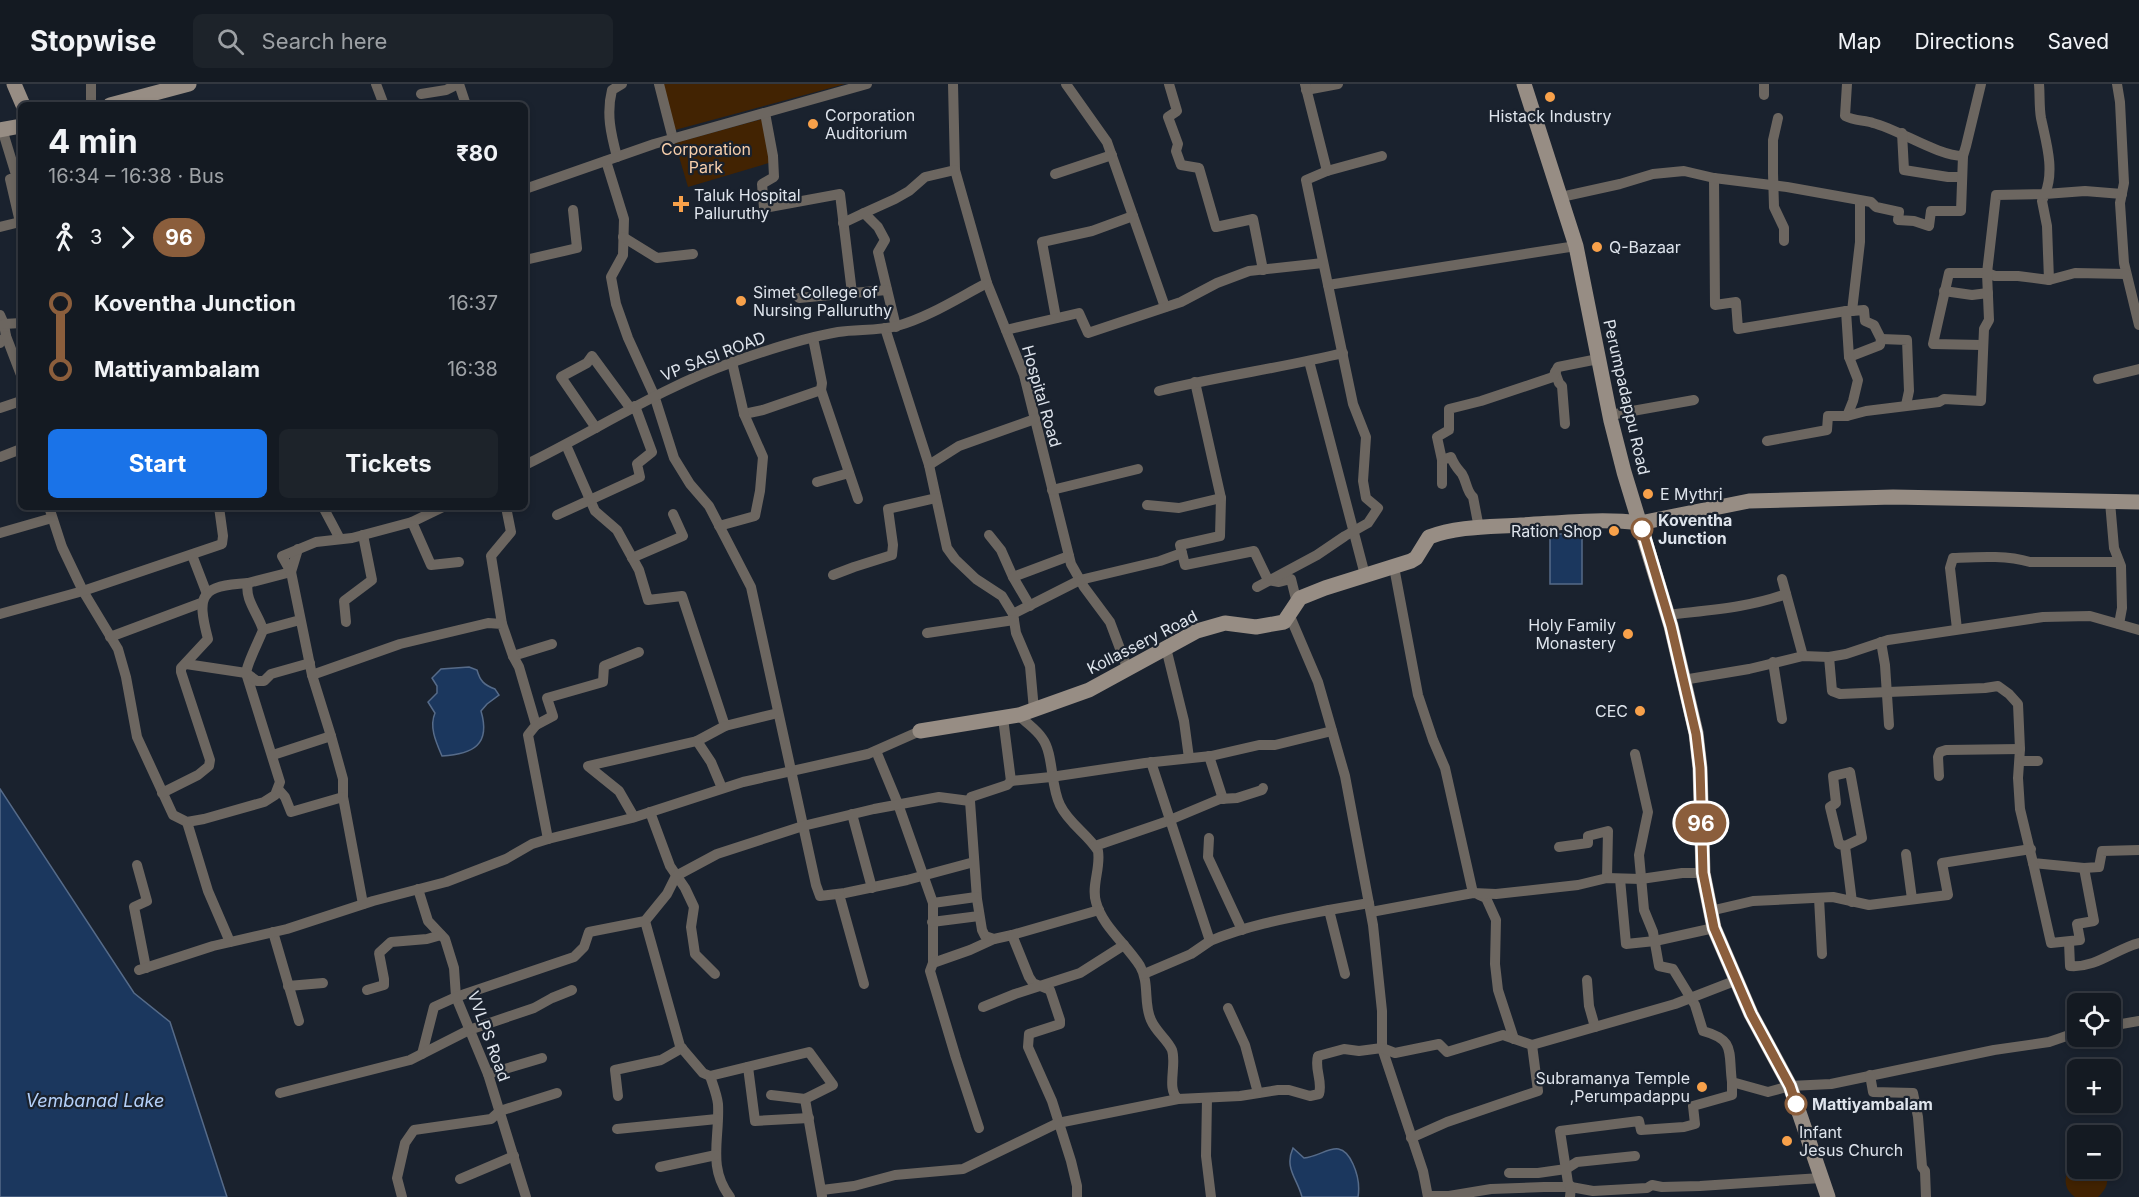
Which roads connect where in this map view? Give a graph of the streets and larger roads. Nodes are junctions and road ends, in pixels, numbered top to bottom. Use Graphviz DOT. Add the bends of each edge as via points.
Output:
graph roads {
  1 [pos="14,84"];
  2 [pos="91,84"];
  3 [pos="189,84"];
  4 [pos="376,84"];
  5 [pos="459,84"];
  6 [pos="659,84"];
  7 [pos="953,84"];
  8 [pos="1066,84"];
  9 [pos="1169,84"];
  10 [pos="1338,84"];
  11 [pos="1524,84"];
  12 [pos="1847,84"];
  13 [pos="1981,84"];
  14 [pos="2039,84"];
  15 [pos="2117,84"];
  16 [pos="860,85"];
  17 [pos="616,86"];
  18 [pos="1306,87"];
  19 [pos="422,94"];
  20 [pos="148,95"];
  21 [pos="22,102"];
  22 [pos="91,102"];
  23 [pos="121,102"];
  24 [pos="383,102"];
  25 [pos="465,102"];
  26 [pos="765,113"];
  27 [pos="1778,118"];
  28 [pos="18,127"];
  29 [pos="1,130"];
  30 [pos="1902,133"];
  31 [pos="673,139"];
  32 [pos="1112,155"];
  33 [pos="1382,156"];
  34 [pos="1963,156"];
  35 [pos="617,157"];
  36 [pos="606,161"];
  37 [pos="955,170"];
  38 [pos="1327,171"];
  39 [pos="18,174"];
  40 [pos="1055,174"];
  41 [pos="18,177"];
  42 [pos="1961,177"];
  43 [pos="1714,178"];
  44 [pos="1774,186"];
  45 [pos="528,188"];
  46 [pos="2045,194"];
  47 [pos="2122,194"];
  48 [pos="1562,197"];
  49 [pos="1860,201"];
  50 [pos="573,210"];
  51 [pos="864,213"];
  52 [pos="18,214"];
  53 [pos="1133,216"];
  54 [pos="18,223"];
  55 [pos="843,224"];
  56 [pos="0,227"];
  57 [pos="624,237"];
  58 [pos="1784,241"];
  59 [pos="1576,246"];
  60 [pos="693,254"];
  61 [pos="528,259"];
  62 [pos="1323,263"];
  63 [pos="1263,270"];
  64 [pos="1987,273"];
  65 [pos="2127,274"];
  66 [pos="2049,280"];
  67 [pos="987,283"];
  68 [pos="1328,285"];
  69 [pos="887,290"];
  70 [pos="1944,291"];
  71 [pos="852,292"];
  72 [pos="1988,293"];
  73 [pos="799,298"];
  74 [pos="1165,307"];
  75 [pos="1849,311"];
  76 [pos="1056,318"];
  77 [pos="2,320"];
  78 [pos="18,323"];
  79 [pos="2139,325"];
  80 [pos="890,327"];
  81 [pos="1006,330"];
  82 [pos="813,338"];
  83 [pos="1881,339"];
  84 [pos="3,340"];
  85 [pos="1982,345"];
  86 [pos="1343,353"];
  87 [pos="1849,357"];
  88 [pos="1598,358"];
  89 [pos="732,362"];
  90 [pos="1309,362"];
  91 [pos="18,369"];
  92 [pos="2139,369"];
  93 [pos="1556,372"];
  94 [pos="2098,380"];
  95 [pos="1195,382"];
  96 [pos="821,390"];
  97 [pos="1159,391"];
  98 [pos="654,396"];
  99 [pos="1694,400"];
  100 [pos="18,402"];
  101 [pos="1906,405"];
  102 [pos="0,408"];
  103 [pos="633,408"];
  104 [pos="744,414"];
  105 [pos="1610,415"];
  106 [pos="1847,416"];
  107 [pos="1035,419"];
  108 [pos="1565,424"];
  109 [pos="596,428"];
  110 [pos="1767,441"];
  111 [pos="566,445"];
  112 [pos="18,450"];
  113 [pos="0,457"];
  114 [pos="1442,460"];
  115 [pos="528,464"];
  116 [pos="929,465"];
  117 [pos="1138,469"];
  118 [pos="849,473"];
  119 [pos="817,482"];
  120 [pos="1442,484"];
  121 [pos="1052,490"];
  122 [pos="936,498"];
  123 [pos="1221,498"];
  124 [pos="858,499"];
  125 [pos="591,501"];
  126 [pos="2110,502"];
  127 [pos="2139,502"];
  128 [pos="1148,505"];
  129 [pos="219,510"];
  130 [pos="324,510"];
  131 [pos="437,510"];
  132 [pos="507,510"];
  133 [pos="50,512"];
  134 [pos="673,514"];
  135 [pos="557,515"];
  136 [pos="412,522"];
  137 [pos="1640,523"];
  138 [pos="719,526"];
  139 [pos="1479,528"];
  140 [pos="0,532"];
  141 [pos="1354,532"];
  142 [pos="363,535"];
  143 [pos="989,535"];
  144 [pos="339,539"];
  145 [pos="1182,553"];
  146 [pos="192,555"];
  147 [pos="1069,556"];
  148 [pos="632,558"];
  149 [pos="459,562"];
  150 [pos="2119,562"];
  151 [pos="1394,567"];
  152 [pos="291,572"];
  153 [pos="833,575"];
  154 [pos="1365,575"];
  155 [pos="1014,577"];
  156 [pos="1782,579"];
  157 [pos="1080,580"];
  158 [pos="1268,580"];
  159 [pos="248,583"];
  160 [pos="1257,587"];
  161 [pos="83,591"];
  162 [pos="1786,594"];
  163 [pos="204,598"];
  164 [pos="1030,606"];
  165 [pos="1293,608"];
  166 [pos="0,614"];
  167 [pos="1668,615"];
  168 [pos="1014,617"];
  169 [pos="300,621"];
  170 [pos="346,622"];
  171 [pos="502,624"];
  172 [pos="2119,624"];
  173 [pos="1957,629"];
  174 [pos="263,630"];
  175 [pos="2139,630"];
  176 [pos="927,633"];
  177 [pos="110,637"];
  178 [pos="1881,642"];
  179 [pos="552,644"];
  180 [pos="1166,648"];
  181 [pos="639,652"];
  182 [pos="513,656"];
  183 [pos="1803,656"];
  184 [pos="1829,657"];
  185 [pos="1773,662"];
  186 [pos="310,663"];
  187 [pos="186,664"];
  188 [pos="1128,670"];
  189 [pos="246,673"];
  190 [pos="312,675"];
  191 [pos="1683,680"];
  192 [pos="1886,692"];
  193 [pos="1034,710"];
  194 [pos="778,713"];
  195 [pos="1011,717"];
  196 [pos="1782,719"];
  197 [pos="1889,724"];
  198 [pos="536,725"];
  199 [pos="725,726"];
  200 [pos="920,731"];
  201 [pos="1332,731"];
  202 [pos="331,736"];
  203 [pos="697,741"];
  204 [pos="876,751"];
  205 [pos="1635,754"];
  206 [pos="273,755"];
  207 [pos="2020,755"];
  208 [pos="1209,756"];
  209 [pos="1189,758"];
  210 [pos="2038,761"];
  211 [pos="1151,762"];
  212 [pos="791,771"];
  213 [pos="1939,776"];
  214 [pos="1051,777"];
  215 [pos="1011,781"];
  216 [pos="722,788"];
  217 [pos="1263,788"];
  218 [pos="278,789"];
  219 [pos="162,793"];
  220 [pos="343,797"];
  221 [pos="1223,799"];
  222 [pos="970,801"];
  223 [pos="898,804"];
  224 [pos="650,812"];
  225 [pos="852,814"];
  226 [pos="634,817"];
  227 [pos="1169,820"];
  228 [pos="187,822"];
  229 [pos="803,826"];
  230 [pos="1209,838"];
  231 [pos="548,839"];
  232 [pos="1095,846"];
  233 [pos="1845,846"];
  234 [pos="1558,847"];
  235 [pos="2031,849"];
  236 [pos="2139,850"];
  237 [pos="1906,854"];
  238 [pos="974,862"];
  239 [pos="2033,863"];
  240 [pos="137,866"];
  241 [pos="2084,868"];
  242 [pos="1703,873"];
  243 [pos="676,876"];
  244 [pos="923,876"];
  245 [pos="1607,878"];
  246 [pos="1620,879"];
  247 [pos="1641,879"];
  248 [pos="872,888"];
  249 [pos="418,889"];
  250 [pos="1473,893"];
  251 [pos="839,894"];
  252 [pos="976,897"];
  253 [pos="1819,898"];
  254 [pos="1912,899"];
  255 [pos="1852,902"];
  256 [pos="933,903"];
  257 [pos="363,904"];
  258 [pos="1370,908"];
  259 [pos="1329,909"];
  260 [pos="1099,910"];
  261 [pos="1710,911"];
  262 [pos="979,916"];
  263 [pos="645,921"];
  264 [pos="932,922"];
  265 [pos="1714,928"];
  266 [pos="1242,930"];
  267 [pos="273,932"];
  268 [pos="441,935"];
  269 [pos="1012,935"];
  270 [pos="993,939"];
  271 [pos="1210,941"];
  272 [pos="1655,941"];
  273 [pos="230,942"];
  274 [pos="2069,942"];
  275 [pos="2139,943"];
  276 [pos="1124,945"];
  277 [pos="1822,954"];
  278 [pos="933,963"];
  279 [pos="715,974"];
  280 [pos="1144,974"];
  281 [pos="1345,974"];
  282 [pos="1587,980"];
  283 [pos="1737,980"];
  284 [pos="322,983"];
  285 [pos="864,984"];
  286 [pos="288,986"];
  287 [pos="1041,986"];
  288 [pos="367,990"];
  289 [pos="572,990"];
  290 [pos="456,997"];
  291 [pos="1689,997"];
  292 [pos="983,1007"];
  293 [pos="1228,1008"];
  294 [pos="299,1021"];
  295 [pos="2139,1021"];
  296 [pos="2121,1024"];
  297 [pos="1595,1027"];
  298 [pos="469,1030"];
  299 [pos="2067,1036"];
  300 [pos="1514,1039"];
  301 [pos="1532,1045"];
  302 [pos="682,1048"];
  303 [pos="1382,1048"];
  304 [pos="422,1054"];
  305 [pos="542,1058"];
  306 [pos="748,1067"];
  307 [pos="488,1074"];
  308 [pos="1870,1075"];
  309 [pos="710,1076"];
  310 [pos="1732,1082"];
  311 [pos="1790,1086"];
  312 [pos="280,1093"];
  313 [pos="557,1093"];
  314 [pos="1258,1093"];
  315 [pos="771,1095"];
  316 [pos="618,1096"];
  317 [pos="1207,1098"];
  318 [pos="805,1099"];
  319 [pos="1178,1099"];
  320 [pos="500,1111"];
  321 [pos="809,1118"];
  322 [pos="717,1119"];
  323 [pos="1058,1123"];
  324 [pos="980,1128"];
  325 [pos="617,1129"];
  326 [pos="1411,1138"];
  327 [pos="716,1155"];
  328 [pos="514,1156"];
  329 [pos="1635,1156"];
  330 [pos="660,1167"];
  331 [pos="1566,1168"];
  332 [pos="1509,1173"];
  333 [pos="1821,1178"];
  334 [pos="460,1179"];
  335 [pos="854,1192"];
  336 [pos="1571,1192"];
  337 [pos="822,1194"];
  338 [pos="1428,1196"];
  339 [pos="402,1197"];
  340 [pos="526,1197"];
  341 [pos="730,1197"];
  342 [pos="1077,1197"];
  343 [pos="1211,1197"];
  344 [pos="1828,1197"];
  345 [pos="1926,1197"];
  1 -- 21 [label="street"];
  2 -- 22 [label="street"];
  3 -- 20 [label="street"];
  4 -- 24 [label="street"];
  5 -- 19 [label="street"];
  5 -- 25 [label="street"];
  6 -- 31 [label="street"];
  7 -- 37 [label="street, Hospital Road"];
  8 -- 32 [label="street"];
  9 -- 63 [label="street" via="1177,111 1168,117 1181,165 1199,168 1216,227 1253,219"];
  10 -- 18 [label="street"];
  11 -- 48 [label="street, Perumpadappu Road"];
  12 -- 30 [label="street" via="1845,116"];
  13 -- 34 [label="street"];
  14 -- 46 [label="street" via="2050,182"];
  15 -- 47 [label="street"];
  16 -- 26 [label="street"];
  17 -- 35 [label="street" via="609,104 610,132"];
  18 -- 38 [label="street"];
  20 -- 23 [label="street"];
  26 -- 31 [label="street"];
  26 -- 55 [label="street" via="774,177 762,184 764,208 840,194"];
  27 -- 44 [label="street" via="1773,140"];
  28 -- 29 [label="street"];
  29 -- 39 [label="street"];
  30 -- 34 [label="street" via="1946,154"];
  30 -- 42 [label="street" via="1904,170"];
  31 -- 35 [label="street"];
  32 -- 40 [label="street"];
  32 -- 53 [label="street"];
  33 -- 38 [label="street"];
  34 -- 42 [label="street"];
  35 -- 36 [label="street"];
  36 -- 45 [label="street"];
  36 -- 57 [label="street" via="624,219"];
  37 -- 51 [label="street" via="926,177 895,200"];
  37 -- 67 [label="street, Hospital Road"];
  38 -- 62 [label="street" via="1306,180"];
  41 -- 52 [label="street" via="10,178"];
  42 -- 49 [label="street" via="1961,211 1931,211 1929,226 1898,220 1899,212"];
  43 -- 44 [label="street"];
  43 -- 48 [label="street" via="1684,171 1653,174"];
  43 -- 75 [label="street" via="1715,305 1736,302 1738,330"];
  44 -- 49 [label="street"];
  44 -- 58 [label="street" via="1774,207 1784,228"];
  46 -- 47 [label="street"];
  46 -- 64 [label="street" via="1996,195"];
  46 -- 66 [label="street" via="2042,201 2048,226"];
  47 -- 65 [label="street"];
  48 -- 59 [label="street, Perumpadappu Road"];
  49 -- 75 [label="street" via="1860,242"];
  50 -- 61 [label="street" via="577,248"];
  51 -- 55 [label="street"];
  51 -- 69 [label="street" via="885,240 878,252"];
  53 -- 74 [label="street"];
  53 -- 76 [label="street" via="1092,231 1042,242"];
  54 -- 56 [label="street"];
  55 -- 71 [label="street"];
  57 -- 60 [label="street" via="657,258"];
  57 -- 98 [label="street" via="623,255 611,277 616,304"];
  59 -- 68 [label="street"];
  59 -- 88 [label="street, Perumpadappu Road"];
  62 -- 63 [label="street"];
  62 -- 68 [label="street"];
  63 -- 74 [label="street" via="1249,271"];
  64 -- 66 [label="street"];
  64 -- 70 [label="street" via="1949,273"];
  64 -- 72 [label="street"];
  65 -- 66 [label="street" via="2075,273"];
  65 -- 79 [label="street"];
  67 -- 80 [label="street, VP SASI ROAD" via="932,312"];
  67 -- 81 [label="street, Hospital Road"];
  68 -- 86 [label="street"];
  69 -- 71 [label="street"];
  69 -- 80 [label="street"];
  70 -- 72 [label="street"];
  70 -- 85 [label="street" via="1933,344"];
  71 -- 73 [label="street"];
  72 -- 85 [label="street" via="1989,320"];
  74 -- 76 [label="street" via="1088,333 1079,313"];
  75 -- 83 [label="street" via="1864,310 1865,321 1874,325"];
  75 -- 87 [label="street"];
  76 -- 81 [label="street"];
  77 -- 78 [label="street"];
  77 -- 84 [label="street"];
  80 -- 82 [label="street, VP SASI ROAD"];
  80 -- 116 [label="street"];
  81 -- 107 [label="street, Hospital Road" via="1024,375"];
  82 -- 89 [label="street, VP SASI ROAD"];
  82 -- 96 [label="street"];
  83 -- 87 [label="street" via="1880,345"];
  83 -- 101 [label="street" via="1907,340"];
  84 -- 91 [label="street"];
  85 -- 101 [label="street" via="1981,401 1944,399"];
  86 -- 90 [label="street"];
  86 -- 141 [label="street" via="1353,404 1366,437 1365,498 1378,508 1368,523"];
  87 -- 106 [label="street" via="1858,380"];
  88 -- 93 [label="street" via="1558,367"];
  88 -- 105 [label="street, Perumpadappu Road"];
  89 -- 98 [label="street, VP SASI ROAD"];
  89 -- 104 [label="street"];
  90 -- 95 [label="street"];
  90 -- 141 [label="street"];
  92 -- 94 [label="street"];
  93 -- 108 [label="street" via="1562,386"];
  93 -- 114 [label="street" via="1553,378 1449,409 1449,430 1437,437"];
  95 -- 97 [label="street"];
  95 -- 123 [label="street"];
  96 -- 104 [label="street"];
  96 -- 118 [label="street"];
  98 -- 103 [label="street, VP SASI ROAD"];
  98 -- 138 [label="street" via="674,458"];
  99 -- 105 [label="street"];
  100 -- 102 [label="street"];
  101 -- 106 [label="street"];
  103 -- 109 [label="street, VP SASI ROAD"];
  103 -- 109 [label="street" via="592,356 561,377"];
  103 -- 125 [label="street" via="652,452 637,464 640,477"];
  104 -- 138 [label="street" via="763,457 755,516"];
  105 -- 137 [label="street, Perumpadappu Road"];
  106 -- 110 [label="street" via="1828,416 1827,430"];
  107 -- 116 [label="street" via="959,446"];
  107 -- 121 [label="street, Hospital Road"];
  109 -- 111 [label="street, VP SASI ROAD"];
  111 -- 115 [label="street, VP SASI ROAD"];
  111 -- 125 [label="street"];
  112 -- 113 [label="street"];
  114 -- 120 [label="street"];
  114 -- 139 [label="street" via="1451,457 1462,475 1473,497"];
  116 -- 122 [label="street"];
  117 -- 121 [label="street"];
  118 -- 119 [label="street"];
  118 -- 124 [label="street"];
  121 -- 147 [label="street, Hospital Road"];
  122 -- 153 [label="street" via="888,509 892,555"];
  122 -- 168 [label="street" via="947,548 976,579 1002,597"];
  123 -- 128 [label="street" via="1179,508"];
  123 -- 145 [label="street" via="1220,536 1180,545"];
  125 -- 135 [label="street"];
  125 -- 148 [label="street" via="595,511 617,530"];
  126 -- 127 [label="street, Kollassery Road"];
  126 -- 137 [label="street, Kollassery Road" via="1893,497 1749,501"];
  126 -- 150 [label="street"];
  129 -- 146 [label="street" via="222,544"];
  130 -- 144 [label="street"];
  131 -- 136 [label="street"];
  132 -- 171 [label="street" via="511,532 491,556"];
  133 -- 140 [label="street"];
  133 -- 161 [label="street"];
  134 -- 148 [label="street" via="683,536"];
  136 -- 142 [label="street"];
  136 -- 149 [label="street" via="431,565"];
  137 -- 139 [label="street, Kollassery Road"];
  137 -- 167 [label="street, Perumpadappu Road"];
  138 -- 194 [label="street" via="751,587"];
  139 -- 151 [label="street, Kollassery Road" via="1429,537 1416,558"];
  141 -- 154 [label="street"];
  141 -- 158 [label="street"];
  142 -- 144 [label="street"];
  142 -- 170 [label="street" via="372,580 344,601"];
  143 -- 155 [label="street"];
  144 -- 152 [label="street" via="316,542 282,556"];
  145 -- 157 [label="street"];
  145 -- 158 [label="street" via="1185,565 1254,551"];
  146 -- 161 [label="street"];
  146 -- 163 [label="street"];
  147 -- 155 [label="street"];
  147 -- 157 [label="street, Hospital Road"];
  148 -- 199 [label="street" via="648,600 682,596"];
  150 -- 172 [label="street"];
  150 -- 173 [label="street" via="1953,558 1950,568"];
  151 -- 154 [label="street, Kollassery Road"];
  151 -- 250 [label="street" via="1418,695 1445,768"];
  152 -- 159 [label="street"];
  152 -- 169 [label="street"];
  154 -- 165 [label="street, Kollassery Road" via="1300,598"];
  155 -- 164 [label="street"];
  156 -- 162 [label="street"];
  157 -- 164 [label="street"];
  157 -- 188 [label="street, Hospital Road" via="1110,622"];
  158 -- 160 [label="street"];
  158 -- 165 [label="street" via="1291,579"];
  159 -- 163 [label="street" via="215,588"];
  159 -- 174 [label="street" via="249,597"];
  161 -- 166 [label="street"];
  161 -- 177 [label="street"];
  162 -- 167 [label="street" via="1739,606"];
  162 -- 183 [label="street"];
  163 -- 177 [label="street"];
  163 -- 187 [label="street" via="202,616 208,639"];
  164 -- 168 [label="street"];
  165 -- 180 [label="street, Kollassery Road" via="1284,622 1256,627 1225,623 1197,631"];
  165 -- 201 [label="street"];
  167 -- 191 [label="street, Perumpadappu Road"];
  168 -- 176 [label="street"];
  168 -- 193 [label="street" via="1016,633 1030,666"];
  169 -- 174 [label="street"];
  169 -- 186 [label="street"];
  171 -- 182 [label="street"];
  171 -- 190 [label="street" via="488,623 400,644"];
  172 -- 173 [label="street" via="2090,616 2043,617"];
  172 -- 175 [label="street"];
  173 -- 178 [label="street"];
  174 -- 189 [label="street"];
  177 -- 219 [label="street" via="126,677 137,737"];
  178 -- 184 [label="street"];
  178 -- 192 [label="street"];
  179 -- 182 [label="street"];
  180 -- 188 [label="street, Kollassery Road"];
  180 -- 209 [label="street"];
  181 -- 198 [label="street" via="604,666 603,682 547,698 553,716"];
  182 -- 198 [label="street"];
  183 -- 184 [label="street"];
  183 -- 185 [label="street"];
  184 -- 192 [label="street" via="1832,691"];
  185 -- 191 [label="street"];
  185 -- 196 [label="street"];
  186 -- 189 [label="street" via="271,674 264,681"];
  186 -- 190 [label="street"];
  187 -- 189 [label="street"];
  187 -- 219 [label="street" via="181,672 209,766 198,776"];
  188 -- 193 [label="street, Kollassery Road" via="1089,690"];
  189 -- 206 [label="street"];
  190 -- 202 [label="street"];
  191 -- 242 [label="street, Perumpadappu Road" via="1700,768"];
  192 -- 197 [label="street"];
  192 -- 207 [label="street" via="1998,686 2018,704"];
  193 -- 195 [label="street, Kollassery Road"];
  194 -- 199 [label="street"];
  194 -- 212 [label="street"];
  195 -- 200 [label="street, Kollassery Road"];
  195 -- 214 [label="street" via="1042,737"];
  195 -- 215 [label="street"];
  198 -- 231 [label="street" via="528,735"];
  199 -- 203 [label="street"];
  200 -- 204 [label="street"];
  201 -- 208 [label="street"];
  201 -- 258 [label="street" via="1345,776"];
  202 -- 206 [label="street"];
  202 -- 220 [label="street" via="343,779"];
  203 -- 216 [label="street"];
  203 -- 226 [label="street" via="588,766 619,791"];
  204 -- 212 [label="street"];
  204 -- 223 [label="street"];
  205 -- 247 [label="street" via="1648,812 1639,855"];
  206 -- 218 [label="street"];
  207 -- 210 [label="street"];
  207 -- 213 [label="street" via="1946,750 1938,757"];
  207 -- 235 [label="street" via="2019,808"];
  208 -- 209 [label="street"];
  208 -- 221 [label="street"];
  209 -- 211 [label="street"];
  211 -- 214 [label="street"];
  211 -- 227 [label="street"];
  212 -- 216 [label="street"];
  212 -- 229 [label="street"];
  214 -- 215 [label="street"];
  214 -- 232 [label="street" via="1067,817"];
  215 -- 222 [label="street" via="971,797"];
  216 -- 224 [label="street"];
  217 -- 221 [label="street"];
  218 -- 220 [label="street" via="291,812"];
  218 -- 228 [label="street" via="264,802"];
  219 -- 228 [label="street" via="172,815"];
  220 -- 257 [label="street"];
  221 -- 227 [label="street"];
  222 -- 223 [label="street" via="939,796"];
  222 -- 238 [label="street"];
  223 -- 225 [label="street"];
  223 -- 244 [label="street"];
  224 -- 226 [label="street"];
  224 -- 243 [label="street"];
  225 -- 229 [label="street"];
  225 -- 248 [label="street"];
  226 -- 231 [label="street"];
  227 -- 232 [label="street"];
  227 -- 271 [label="street"];
  228 -- 273 [label="street" via="208,891"];
  229 -- 243 [label="street" via="717,854"];
  229 -- 251 [label="street" via="820,896"];
  230 -- 266 [label="street" via="1208,857"];
  231 -- 249 [label="street" via="470,873"];
  232 -- 260 [label="street" via="1099,857 1094,894"];
  233 -- 233 [label="street" via="1839,844 1830,807 1836,803 1833,776 1850,772 1862,838"];
  233 -- 255 [label="street"];
  234 -- 245 [label="street" via="1588,843 1588,836 1608,831"];
  235 -- 239 [label="street"];
  235 -- 254 [label="street" via="1942,863 1947,895"];
  236 -- 241 [label="street" via="2102,851 2099,867"];
  237 -- 254 [label="street"];
  238 -- 244 [label="street"];
  238 -- 252 [label="street"];
  239 -- 241 [label="street"];
  239 -- 274 [label="street" via="2051,943"];
  240 -- 273 [label="street" via="147,901 134,907 143,969"];
  241 -- 274 [label="street" via="2094,921 2077,924 2080,940"];
  242 -- 247 [label="street"];
  242 -- 261 [label="street, Perumpadappu Road"];
  243 -- 263 [label="street"];
  243 -- 279 [label="street" via="693,907 695,954"];
  244 -- 248 [label="street"];
  244 -- 256 [label="street"];
  245 -- 246 [label="street"];
  245 -- 250 [label="street" via="1566,887"];
  246 -- 247 [label="street"];
  246 -- 272 [label="street" via="1626,944"];
  247 -- 272 [label="street" via="1644,909"];
  248 -- 251 [label="street"];
  249 -- 257 [label="street"];
  249 -- 268 [label="street, VVLPS Road" via="428,921"];
  250 -- 258 [label="street"];
  250 -- 300 [label="street" via="1486,898 1496,920 1497,990"];
  251 -- 285 [label="street"];
  252 -- 256 [label="street"];
  252 -- 262 [label="street"];
  253 -- 255 [label="street"];
  253 -- 261 [label="street" via="1753,901"];
  253 -- 277 [label="street"];
  254 -- 255 [label="street" via="1869,905"];
  256 -- 264 [label="street"];
  257 -- 267 [label="street"];
  258 -- 259 [label="street"];
  258 -- 303 [label="street" via="1382,1011"];
  259 -- 266 [label="street"];
  259 -- 281 [label="street"];
  260 -- 269 [label="street"];
  260 -- 276 [label="street"];
  261 -- 265 [label="street, Perumpadappu Road"];
  262 -- 264 [label="street"];
  262 -- 270 [label="street" via="983,933"];
  263 -- 290 [label="street" via="589,932 584,947 574,957"];
  263 -- 302 [label="street"];
  264 -- 278 [label="street"];
  265 -- 272 [label="street"];
  265 -- 283 [label="street, Perumpadappu Road"];
  266 -- 271 [label="street"];
  267 -- 273 [label="street"];
  267 -- 286 [label="street"];
  268 -- 288 [label="street" via="391,942 379,953 384,985"];
  268 -- 290 [label="street, VVLPS Road" via="454,968"];
  269 -- 270 [label="street"];
  269 -- 287 [label="street" via="1029,977"];
  270 -- 278 [label="street"];
  271 -- 280 [label="street" via="1191,954"];
  272 -- 291 [label="street" via="1659,966 1673,969"];
  274 -- 275 [label="street" via="2070,966 2094,963"];
  276 -- 280 [label="street"];
  276 -- 287 [label="street" via="1080,973"];
  278 -- 324 [label="street" via="930,971"];
  280 -- 319 [label="street" via="1151,1020 1172,1051 1173,1090"];
  282 -- 297 [label="street"];
  283 -- 291 [label="street"];
  283 -- 311 [label="street, Perumpadappu Road"];
  284 -- 286 [label="street"];
  286 -- 294 [label="street"];
  287 -- 292 [label="street"];
  287 -- 323 [label="street" via="1050,990 1060,1024 1029,1034 1028,1047"];
  289 -- 298 [label="street" via="534,1008"];
  290 -- 298 [label="street, VVLPS Road"];
  290 -- 304 [label="street" via="434,1007"];
  291 -- 297 [label="street"];
  291 -- 310 [label="street" via="1703,1031 1721,1036 1728,1044"];
  293 -- 314 [label="street" via="1245,1045"];
  295 -- 296 [label="street"];
  297 -- 301 [label="street"];
  298 -- 304 [label="street"];
  298 -- 307 [label="street, VVLPS Road"];
  299 -- 308 [label="street"];
  300 -- 301 [label="street"];
  300 -- 303 [label="street" via="1503,1035 1447,1052 1439,1044 1395,1053"];
  301 -- 326 [label="street" via="1538,1091"];
  302 -- 309 [label="street"];
  302 -- 316 [label="street" via="661,1060 615,1070"];
  303 -- 314 [label="street" via="1344,1049 1318,1056 1319,1095 1289,1090"];
  303 -- 326 [label="street"];
  304 -- 312 [label="street"];
  305 -- 307 [label="street"];
  306 -- 309 [label="street"];
  306 -- 318 [label="street" via="809,1052 833,1085"];
  306 -- 321 [label="street" via="755,1121"];
  307 -- 320 [label="street, VVLPS Road"];
  308 -- 311 [label="street" via="1831,1084"];
  308 -- 345 [label="street" via="1873,1092 1913,1093"];
  309 -- 322 [label="street" via="718,1103"];
  310 -- 311 [label="street" via="1768,1092"];
  310 -- 331 [label="street" via="1732,1095 1693,1106 1695,1124 1641,1131 1639,1121 1560,1131"];
  311 -- 333 [label="street, Perumpadappu Road"];
  313 -- 320 [label="street"];
  314 -- 317 [label="street"];
  315 -- 318 [label="street"];
  317 -- 319 [label="street"];
  317 -- 343 [label="street" via="1206,1156"];
  318 -- 321 [label="street"];
  319 -- 323 [label="street"];
  320 -- 328 [label="street, VVLPS Road"];
  320 -- 339 [label="street" via="491,1119 414,1130 405,1143 397,1178"];
  321 -- 337 [label="street"];
  322 -- 325 [label="street"];
  322 -- 327 [label="street"];
  323 -- 335 [label="street" via="963,1169 895,1175"];
  323 -- 342 [label="street" via="1071,1161"];
  326 -- 338 [label="street"];
  327 -- 330 [label="street"];
  327 -- 341 [label="street" via="716,1168"];
  328 -- 334 [label="street"];
  328 -- 340 [label="street, VVLPS Road"];
  329 -- 331 [label="street" via="1577,1162"];
  331 -- 332 [label="street"];
  331 -- 336 [label="street"];
  333 -- 336 [label="street"];
  333 -- 344 [label="street, Perumpadappu Road"];
  335 -- 337 [label="street"];
  336 -- 338 [label="street" via="1491,1189"];
}
